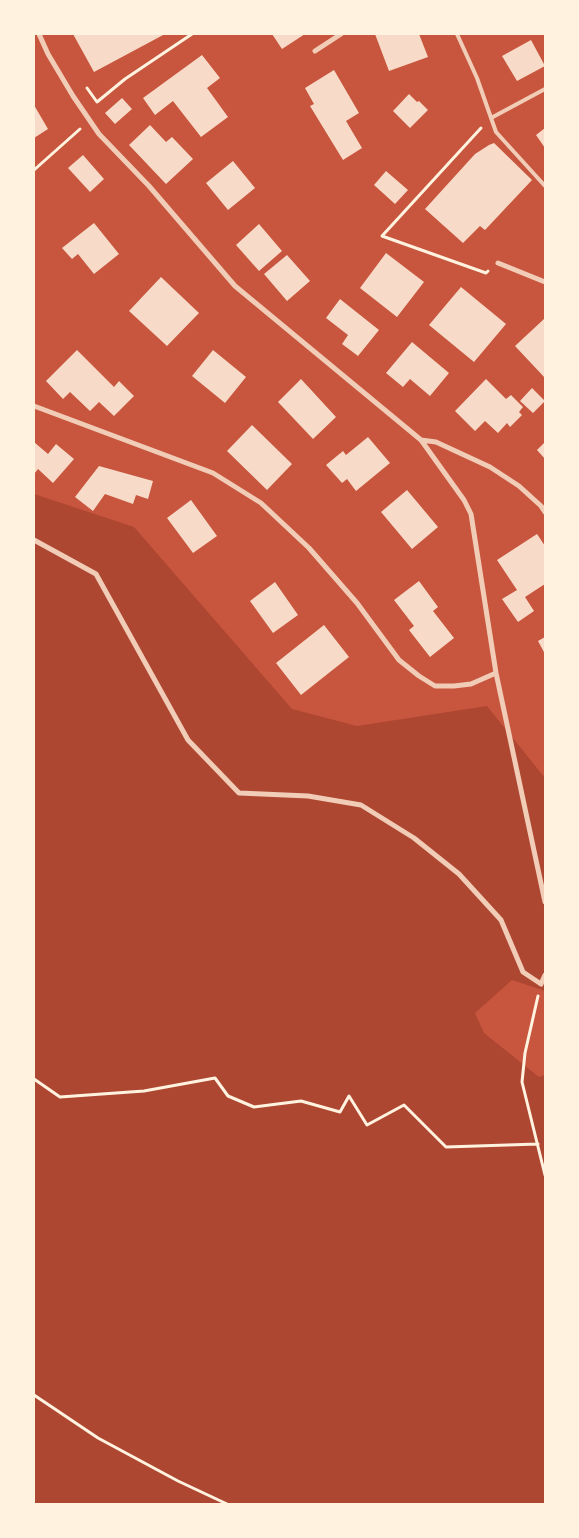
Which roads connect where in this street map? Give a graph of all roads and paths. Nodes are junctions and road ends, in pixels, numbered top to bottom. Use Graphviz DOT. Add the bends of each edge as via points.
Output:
graph roads {
  1 [pos="40,34"];
  2 [pos="192,34"];
  3 [pos="341,34"];
  4 [pos="457,34"];
  5 [pos="315,51"];
  6 [pos="86,87"];
  7 [pos="545,90"];
  8 [pos="491,118"];
  9 [pos="90,121"];
  10 [pos="34,170"];
  11 [pos="545,186"];
  12 [pos="498,263"];
  13 [pos="545,282"];
  14 [pos="34,406"];
  15 [pos="421,440"];
  16 [pos="545,512"];
  17 [pos="34,540"];
  18 [pos="496,673"];
  19 [pos="545,902"];
  20 [pos="545,975"];
  21 [pos="541,984"];
  22 [pos="34,1079"];
  23 [pos="538,1144"];
  24 [pos="545,1175"];
  25 [pos="34,1395"];
  26 [pos="227,1504"];
  1 -- 9 [label="street" via="48,54"];
  2 -- 6 [label="path" via="97,102"];
  3 -- 5 [label="street"];
  4 -- 8 [label="lane"];
  7 -- 8 [label="lane"];
  8 -- 11 [label="lane" via="496,132"];
  8 -- 12 [label="path" via="382,236 486,273"];
  9 -- 10 [label="path"];
  9 -- 15 [label="street" via="234,286"];
  12 -- 13 [label="street"];
  14 -- 18 [label="street" via="213,473 261,503 309,548 357,603 399,660 435,686 471,684"];
  15 -- 16 [label="street" via="436,442 490,466 519,486"];
  15 -- 18 [label="street" via="471,514"];
  17 -- 21 [label="street" via="96,574 188,740 239,793 308,796 361,805 414,838 459,874 501,920 523,972"];
  18 -- 19 [label="street"];
  20 -- 21 [label="street"];
  21 -- 23 [label="path" via="525,1053 522,1082"];
  22 -- 23 [label="path" via="60,1097 144,1091 215,1078 228,1096 254,1107 301,1101 340,1112 349,1096 368,1125 404,1105 446,1147"];
  23 -- 24 [label="path"];
  25 -- 26 [label="path" via="98,1438"];
}
